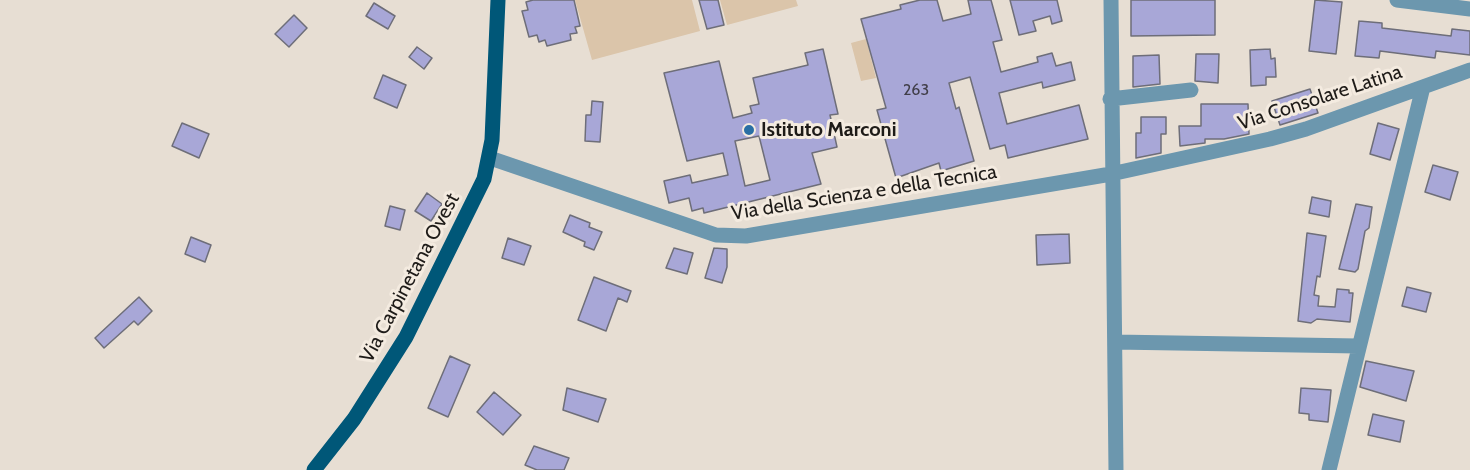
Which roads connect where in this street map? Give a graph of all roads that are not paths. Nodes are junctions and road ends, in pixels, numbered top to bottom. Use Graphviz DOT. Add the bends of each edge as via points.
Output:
graph roads {
  1 [pos="498,0"];
  2 [pos="1111,0"];
  3 [pos="1397,0"];
  4 [pos="1470,9"];
  5 [pos="1470,70"];
  6 [pos="1423,87"];
  7 [pos="1191,90"];
  8 [pos="1110,93"];
  9 [pos="490,158"];
  10 [pos="1111,174"];
  11 [pos="1114,342"];
  12 [pos="1358,346"];
  13 [pos="314,470"];
  14 [pos="1116,470"];
  15 [pos="1329,470"];
  1 -- 9 [label="main road, Via Carpinetana Ovest"];
  2 -- 8 [label="street"];
  3 -- 4 [label="street"];
  5 -- 6 [label="street, Via Consolare Latina"];
  6 -- 10 [label="street, Via Consolare Latina" via="1286,135"];
  6 -- 12 [label="street"];
  7 -- 8 [label="street"];
  8 -- 10 [label="street"];
  9 -- 10 [label="street, Via della Scienza e della Tecnica" via="722,236 746,236"];
  9 -- 13 [label="main road, Via Carpinetana Ovest" via="484,179 406,337 359,412"];
  10 -- 11 [label="street"];
  11 -- 12 [label="street"];
  11 -- 14 [label="street"];
  12 -- 15 [label="street"];
}
